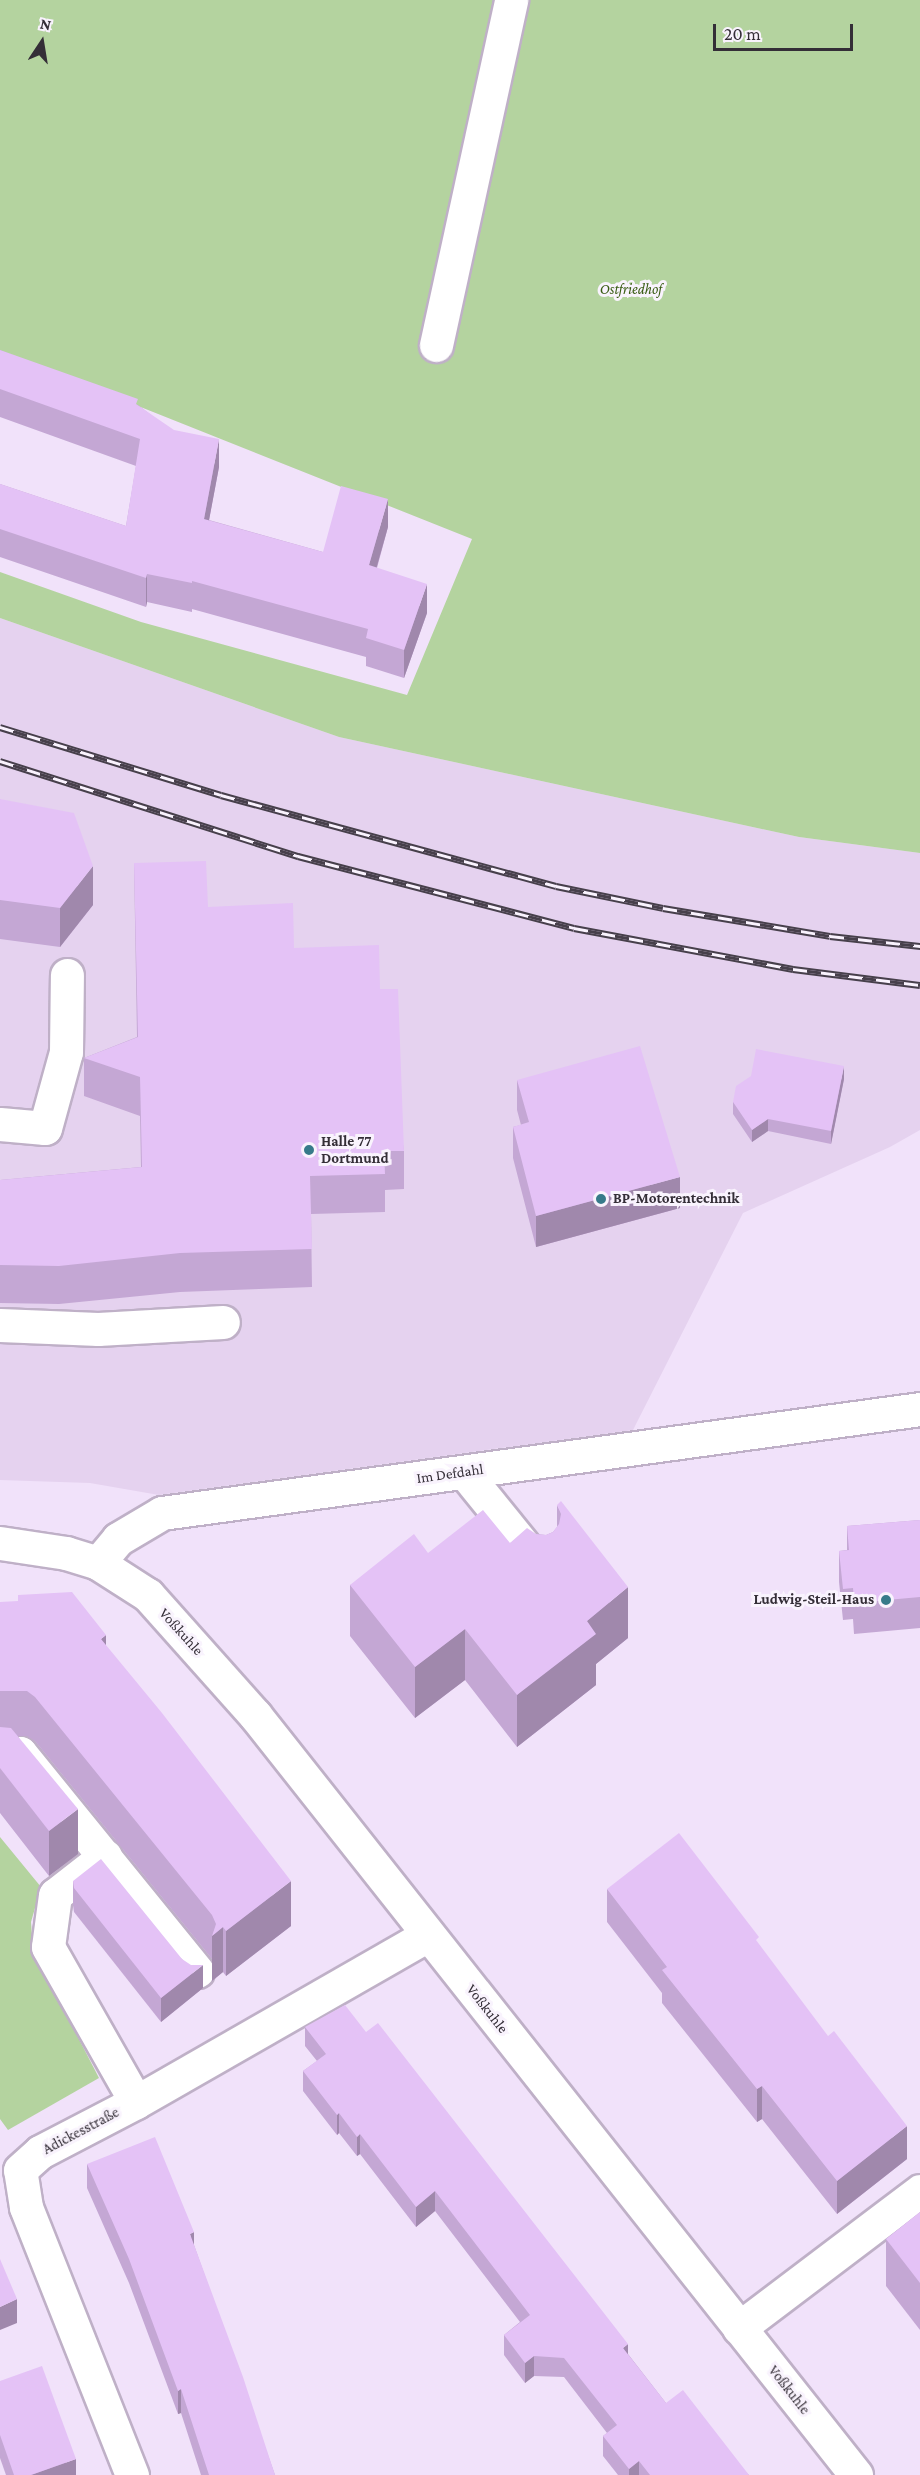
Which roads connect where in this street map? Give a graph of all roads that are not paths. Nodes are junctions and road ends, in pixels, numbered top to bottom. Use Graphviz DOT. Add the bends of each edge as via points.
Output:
graph roads {
  1 [pos="511,0"];
  2 [pos="436,345"];
  3 [pos="67,975"];
  4 [pos="0,1124"];
  5 [pos="223,1322"];
  6 [pos="0,1325"];
  7 [pos="920,1409"];
  8 [pos="465,1473"];
  9 [pos="0,1543"];
  10 [pos="98,1563"];
  11 [pos="542,1568"];
  12 [pos="0,1754"];
  13 [pos="105,1856"];
  14 [pos="429,1935"];
  15 [pos="197,1971"];
  16 [pos="136,2102"];
  17 [pos="920,2191"];
  18 [pos="740,2328"];
  19 [pos="132,2475"];
  20 [pos="856,2475"];
  1 -- 2 [label="street"];
  3 -- 4 [label="street" via="66,1053 45,1128"];
  5 -- 6 [label="street" via="98,1329"];
  7 -- 8 [label="street, Im Defdahl"];
  8 -- 10 [label="street, Im Defdahl" via="162,1513 118,1539"];
  8 -- 11 [label="street"];
  9 -- 10 [label="street" via="66,1552"];
  10 -- 14 [label="street, Voßkuhle" via="148,1595 255,1715"];
  12 -- 13 [label="street" via="20,1753"];
  13 -- 15 [label="street"];
  13 -- 16 [label="street" via="55,1894 48,1947"];
  14 -- 16 [label="street, Adickesstraße"];
  14 -- 18 [label="street, Voßkuhle"];
  16 -- 19 [label="street, Adickesstraße" via="40,2152 20,2170 26,2207"];
  17 -- 18 [label="street"];
  18 -- 20 [label="street, Voßkuhle"];
}
